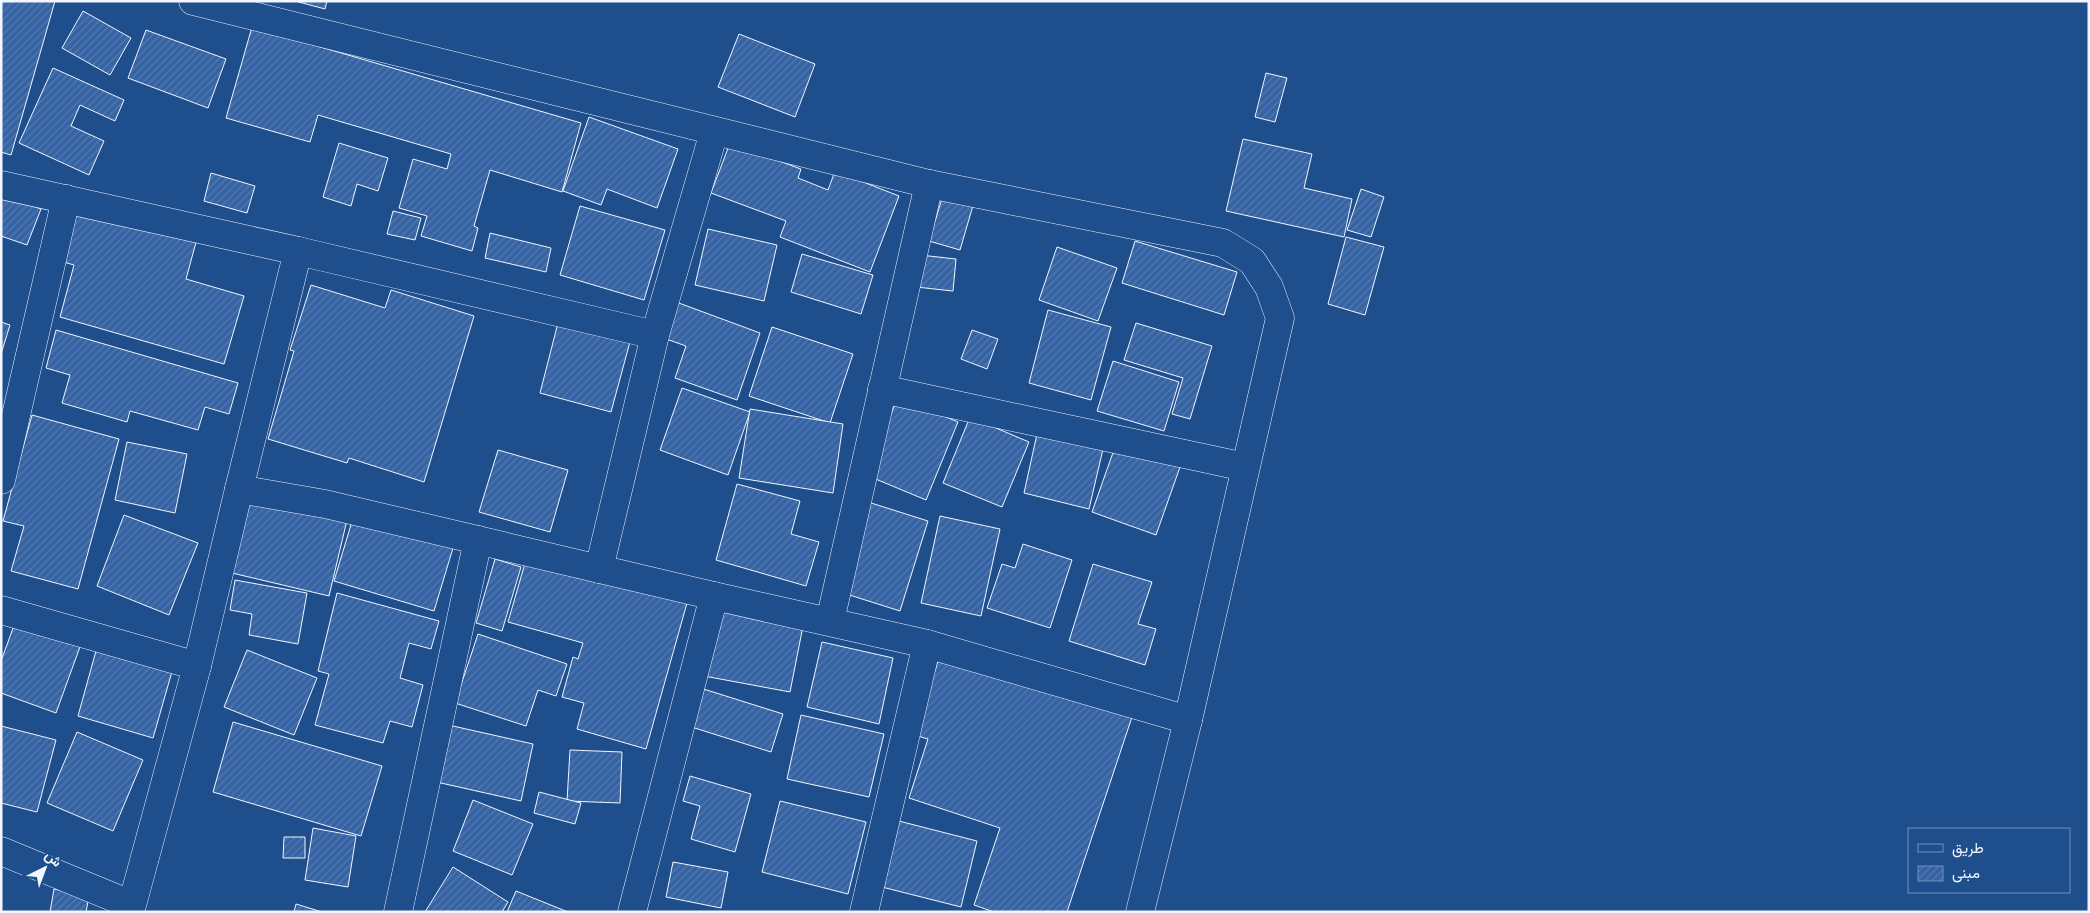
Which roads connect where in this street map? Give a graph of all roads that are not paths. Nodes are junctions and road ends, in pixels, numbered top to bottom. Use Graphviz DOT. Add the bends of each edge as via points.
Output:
graph roads {
  1 [pos="192,1"];
  2 [pos="714,132"];
  3 [pos="929,184"];
  4 [pos="1,185"];
  5 [pos="66,199"];
  6 [pos="298,251"];
  7 [pos="655,335"];
  8 [pos="882,389"];
  9 [pos="1245,467"];
  10 [pos="1,480"];
  11 [pos="239,489"];
  12 [pos="478,540"];
  13 [pos="599,569"];
  14 [pos="714,596"];
  15 [pos="1,610"];
  16 [pos="830,621"];
  17 [pos="926,644"];
  18 [pos="197,666"];
  19 [pos="1188,720"];
  20 [pos="1,851"];
  21 [pos="138,908"];
  22 [pos="398,912"];
  23 [pos="632,912"];
  24 [pos="864,912"];
  25 [pos="1140,912"];
  1 -- 2 [label="street"];
  2 -- 3 [label="street"];
  2 -- 7 [label="street"];
  3 -- 8 [label="street"];
  3 -- 9 [label="street" via="1223,243 1252,261 1270,287 1280,318"];
  4 -- 5 [label="street"];
  5 -- 6 [label="street"];
  5 -- 10 [label="street"];
  6 -- 7 [label="street"];
  6 -- 11 [label="street"];
  7 -- 13 [label="street"];
  8 -- 9 [label="street"];
  8 -- 16 [label="street"];
  9 -- 19 [label="street"];
  11 -- 12 [label="street" via="325,504"];
  11 -- 18 [label="street"];
  12 -- 13 [label="street"];
  12 -- 22 [label="street"];
  13 -- 14 [label="street"];
  14 -- 16 [label="street"];
  14 -- 23 [label="street"];
  15 -- 18 [label="street"];
  16 -- 17 [label="street"];
  17 -- 19 [label="street"];
  17 -- 24 [label="street"];
  18 -- 21 [label="street"];
  19 -- 25 [label="street"];
  20 -- 21 [label="street"];
}
